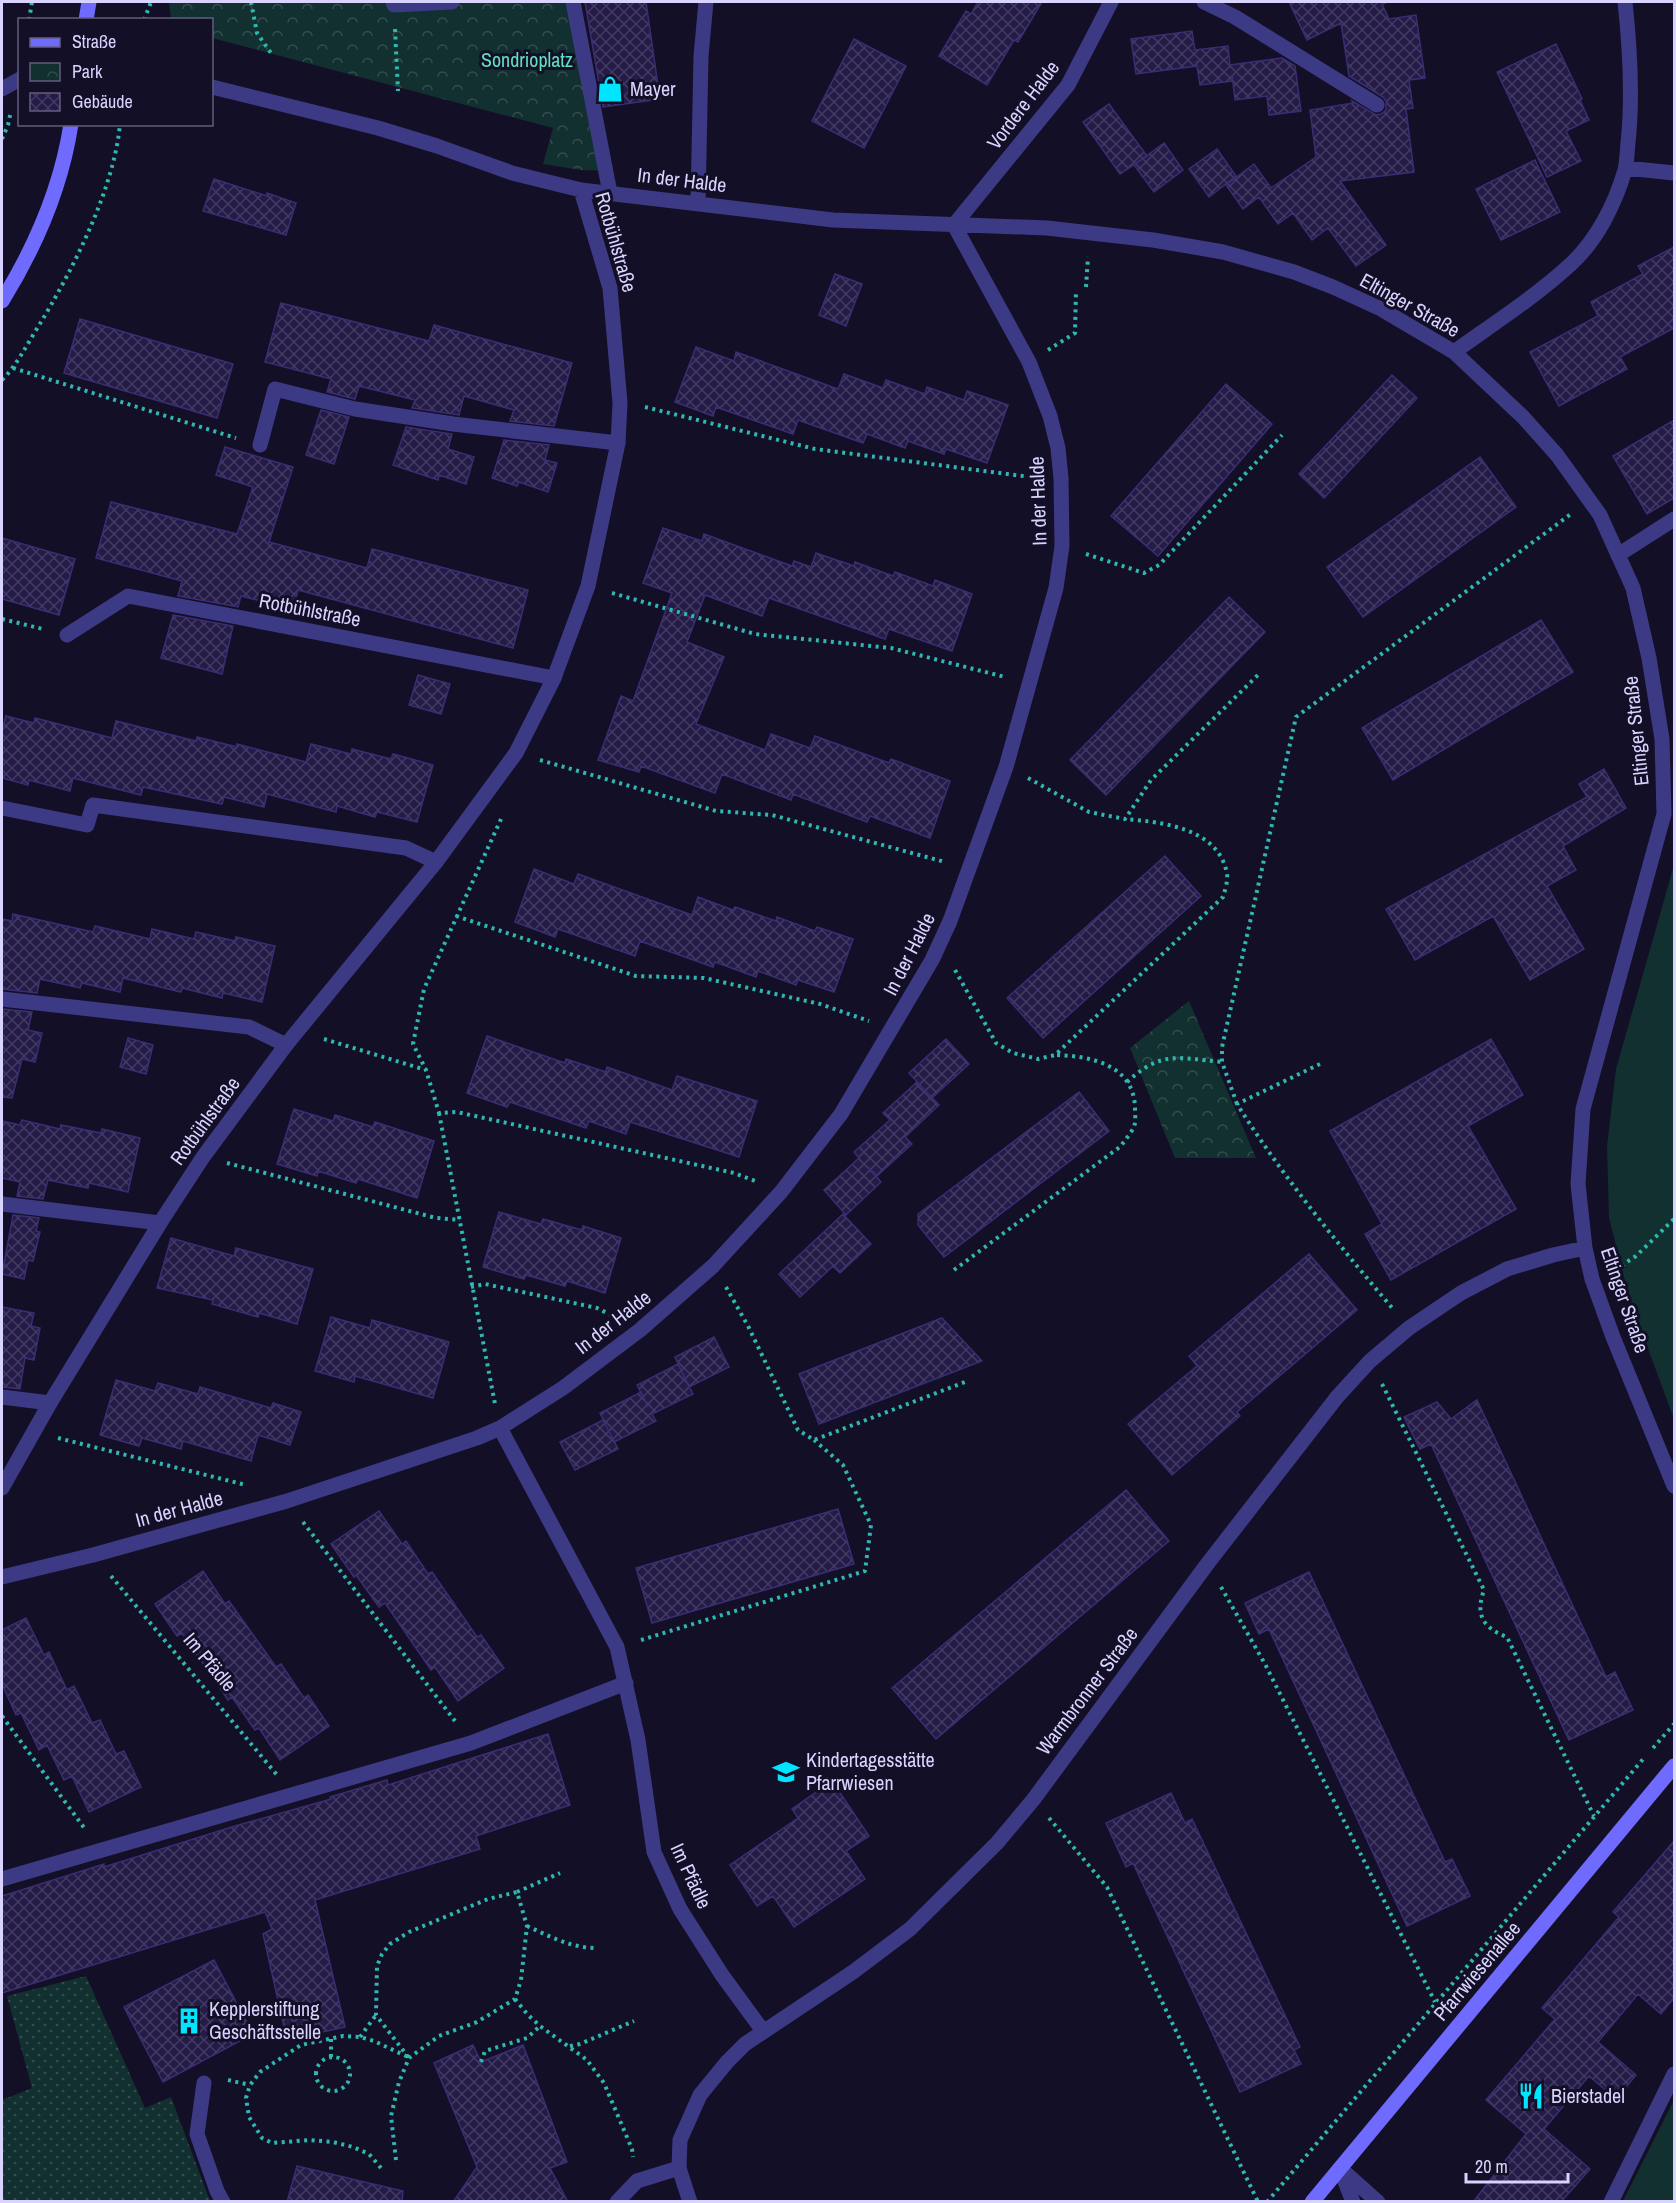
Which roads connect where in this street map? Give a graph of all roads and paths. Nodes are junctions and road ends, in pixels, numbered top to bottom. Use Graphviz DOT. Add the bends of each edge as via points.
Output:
graph roads {
  1 [pos="32,2"];
  2 [pos="89,2"];
  3 [pos="151,2"];
  4 [pos="251,2"];
  5 [pos="452,2"];
  6 [pos="573,2"];
  7 [pos="706,2"];
  8 [pos="1111,2"];
  9 [pos="1204,2"];
  10 [pos="1625,2"];
  11 [pos="394,3"];
  12 [pos="28,18"];
  13 [pos="87,18"];
  14 [pos="145,18"];
  15 [pos="273,56"];
  16 [pos="18,80"];
  17 [pos="213,87"];
  18 [pos="2,89"];
  19 [pos="398,91"];
  20 [pos="1377,105"];
  21 [pos="71,126"];
  22 [pos="120,126"];
  23 [pos="1626,168"];
  24 [pos="1674,173"];
  25 [pos="581,190"];
  26 [pos="609,193"];
  27 [pos="698,203"];
  28 [pos="954,225"];
  29 [pos="1076,290"];
  30 [pos="2,301"];
  31 [pos="1454,352"];
  32 [pos="1029,362"];
  33 [pos="13,368"];
  34 [pos="2,380"];
  35 [pos="620,403"];
  36 [pos="1282,435"];
  37 [pos="618,443"];
  38 [pos="260,445"];
  39 [pos="1061,478"];
  40 [pos="1590,500"];
  41 [pos="1674,519"];
  42 [pos="1062,546"];
  43 [pos="1618,555"];
  44 [pos="588,586"];
  45 [pos="2,619"];
  46 [pos="67,635"];
  47 [pos="1262,672"];
  48 [pos="554,678"];
  49 [pos="1029,683"];
  50 [pos="516,753"];
  51 [pos="1006,766"];
  52 [pos="2,808"];
  53 [pos="505,810"];
  54 [pos="1669,814"];
  55 [pos="1125,819"];
  56 [pos="435,862"];
  57 [pos="969,869"];
  58 [pos="456,916"];
  59 [pos="932,960"];
  60 [pos="2,999"];
  61 [pos="297,1031"];
  62 [pos="891,1032"];
  63 [pos="286,1045"];
  64 [pos="1055,1055"];
  65 [pos="1222,1062"];
  66 [pos="1320,1064"];
  67 [pos="426,1070"];
  68 [pos="1127,1082"];
  69 [pos="1237,1104"];
  70 [pos="439,1113"];
  71 [pos="203,1157"];
  72 [pos="781,1192"];
  73 [pos="2,1204"];
  74 [pos="1674,1219"];
  75 [pos="460,1220"];
  76 [pos="160,1223"];
  77 [pos="1585,1248"];
  78 [pos="713,1266"];
  79 [pos="954,1270"];
  80 [pos="1592,1279"];
  81 [pos="471,1287"];
  82 [pos="1409,1328"];
  83 [pos="640,1330"];
  84 [pos="1370,1361"];
  85 [pos="965,1382"];
  86 [pos="2,1397"];
  87 [pos="50,1402"];
  88 [pos="500,1428"];
  89 [pos="34,1430"];
  90 [pos="814,1440"];
  91 [pos="1674,1486"];
  92 [pos="2,1488"];
  93 [pos="287,1501"];
  94 [pos="93,1555"];
  95 [pos="1208,1563"];
  96 [pos="2,1577"];
  97 [pos="617,1647"];
  98 [pos="626,1683"];
  99 [pos="2,1716"];
  100 [pos="1674,1724"];
  101 [pos="471,1743"];
  102 [pos="1653,1749"];
  103 [pos="1645,1757"];
  104 [pos="1674,1766"];
  105 [pos="295,1796"];
  106 [pos="1033,1800"];
  107 [pos="1594,1816"];
  108 [pos="100,1849"];
  109 [pos="561,1873"];
  110 [pos="2,1879"];
  111 [pos="517,1892"];
  112 [pos="527,1926"];
  113 [pos="596,1948"];
  114 [pos="515,1999"];
  115 [pos="1435,2002"];
  116 [pos="376,2015"];
  117 [pos="634,2021"];
  118 [pos="540,2026"];
  119 [pos="763,2031"];
  120 [pos="360,2037"];
  121 [pos="331,2038"];
  122 [pos="569,2046"];
  123 [pos="331,2057"];
  124 [pos="409,2058"];
  125 [pos="481,2062"];
  126 [pos="1674,2074"];
  127 [pos="204,2083"];
  128 [pos="632,2149"];
  129 [pos="396,2160"];
  130 [pos="381,2168"];
  131 [pos="679,2168"];
  132 [pos="1340,2169"];
  133 [pos="223,2202"];
  134 [pos="617,2202"];
  135 [pos="690,2202"];
  136 [pos="1258,2202"];
  137 [pos="1267,2202"];
  138 [pos="1312,2202"];
  139 [pos="1353,2202"];
  140 [pos="1378,2202"];
  141 [pos="1611,2202"];
  1 -- 12 [label="path"];
  2 -- 13 [label="main road"];
  3 -- 14 [label="path"];
  4 -- 15 [label="path" via="257,33"];
  5 -- 11 [label="street"];
  6 -- 26 [label="street"];
  7 -- 27 [label="street"];
  8 -- 28 [label="street, Vordere Halde" via="1068,85"];
  9 -- 20 [label="street"];
  10 -- 23 [label="street" via="1630,123"];
  11 -- 19 [label="path"];
  16 -- 18 [label="street"];
  17 -- 25 [label="street, Rotbühlstraße" via="378,128 512,173"];
  21 -- 30 [label="main road" via="50,209 25,265"];
  22 -- 33 [label="path" via="118,145 95,217 58,293"];
  23 -- 24 [label="street"];
  23 -- 31 [label="street" via="1594,237 1572,263"];
  25 -- 26 [label="street, In der Halde"];
  25 -- 35 [label="street, Rotbühlstraße" via="610,288"];
  26 -- 27 [label="street, In der Halde"];
  27 -- 28 [label="street, In der Halde" via="833,220"];
  28 -- 31 [label="street, Eltinger Straße" via="1047,228 1223,252 1334,287 1381,309"];
  28 -- 32 [label="street, In der Halde"];
  29 -- 32 [label="path" via="1075,333"];
  31 -- 40 [label="street, Eltinger Straße" via="1523,417"];
  32 -- 39 [label="street, In der Halde" via="1050,416"];
  33 -- 34 [label="path"];
  33 -- 38 [label="path"];
  35 -- 37 [label="street, Rotbühlstraße"];
  35 -- 39 [label="path" via="657,408 815,449"];
  36 -- 42 [label="path" via="1159,565 1144,573"];
  37 -- 38 [label="street" via="355,409 275,389"];
  37 -- 44 [label="street, Rotbühlstraße"];
  39 -- 42 [label="street, In der Halde"];
  40 -- 43 [label="street, Eltinger Straße"];
  40 -- 65 [label="path" via="1296,717 1222,1047"];
  41 -- 43 [label="street"];
  42 -- 49 [label="street, In der Halde" via="1056,588"];
  43 -- 54 [label="street, Eltinger Straße" via="1633,588 1650,658"];
  44 -- 48 [label="street, Rotbühlstraße"];
  44 -- 49 [label="path" via="755,634 891,648"];
  45 -- 46 [label="path"];
  46 -- 48 [label="street, Rotbühlstraße" via="128,596"];
  47 -- 55 [label="path" via="1151,780"];
  48 -- 50 [label="street, Rotbühlstraße"];
  49 -- 51 [label="street, In der Halde"];
  50 -- 56 [label="street, Rotbühlstraße"];
  50 -- 57 [label="path" via="716,812 772,815"];
  51 -- 55 [label="path" via="1089,812"];
  51 -- 57 [label="street, In der Halde"];
  52 -- 56 [label="street" via="87,825 93,805 406,848"];
  53 -- 58 [label="path"];
  54 -- 77 [label="street, Eltinger Straße" via="1583,1109 1578,1184"];
  55 -- 64 [label="path" via="1182,827 1206,842 1221,856 1227,876 1223,897"];
  56 -- 61 [label="street, Rotbühlstraße"];
  57 -- 59 [label="street, In der Halde"];
  58 -- 62 [label="path" via="636,976 704,978 820,1004"];
  58 -- 67 [label="path" via="424,989 413,1044"];
  59 -- 62 [label="street, In der Halde"];
  59 -- 64 [label="path" via="954,970 996,1043 1013,1053 1038,1059"];
  60 -- 63 [label="street" via="249,1027"];
  61 -- 63 [label="street, Rotbühlstraße"];
  61 -- 67 [label="path"];
  62 -- 72 [label="street, In der Halde" via="841,1114"];
  63 -- 71 [label="street, Rotbühlstraße"];
  64 -- 68 [label="path" via="1082,1056 1114,1068"];
  65 -- 68 [label="path" via="1176,1058 1155,1061"];
  65 -- 69 [label="path"];
  66 -- 69 [label="path"];
  67 -- 70 [label="path"];
  68 -- 79 [label="path" via="1134,1098 1135,1125 1121,1146"];
  69 -- 82 [label="path" via="1266,1151"];
  70 -- 72 [label="path" via="457,1112 734,1173"];
  70 -- 75 [label="path"];
  71 -- 75 [label="path" via="436,1218"];
  71 -- 76 [label="street, Rotbühlstraße"];
  72 -- 78 [label="street, In der Halde"];
  73 -- 76 [label="street"];
  74 -- 80 [label="path" via="1617,1270"];
  75 -- 81 [label="path"];
  76 -- 87 [label="street, Rotbühlstraße"];
  77 -- 80 [label="street, Eltinger Straße"];
  77 -- 82 [label="street, Warmbronner Straße" via="1507,1269 1461,1293"];
  78 -- 83 [label="street, In der Halde"];
  78 -- 90 [label="path" via="748,1326 798,1430"];
  80 -- 91 [label="street, Eltinger Straße"];
  81 -- 83 [label="path" via="485,1284 597,1308"];
  81 -- 88 [label="path"];
  82 -- 84 [label="street, Warmbronner Straße"];
  83 -- 88 [label="street, In der Halde" via="563,1388"];
  84 -- 95 [label="street, Warmbronner Straße" via="1337,1397"];
  84 -- 107 [label="path" via="1484,1590 1481,1616 1490,1631 1507,1637"];
  85 -- 90 [label="path"];
  86 -- 87 [label="street"];
  87 -- 89 [label="street, Rotbühlstraße"];
  88 -- 93 [label="street, In der Halde"];
  88 -- 97 [label="street, Im Pfädle"];
  89 -- 92 [label="street, Rotbühlstraße"];
  89 -- 93 [label="path" via="79,1445 253,1487"];
  90 -- 97 [label="path" via="843,1465 871,1525 865,1571"];
  93 -- 94 [label="street, In der Halde"];
  93 -- 101 [label="path"];
  94 -- 96 [label="street, In der Halde"];
  94 -- 105 [label="path, Im Pfädle"];
  95 -- 106 [label="street, Warmbronner Straße"];
  95 -- 115 [label="path" via="1265,1664"];
  97 -- 98 [label="street, Im Pfädle"];
  98 -- 101 [label="street"];
  98 -- 119 [label="street, Im Pfädle" via="654,1852 680,1909"];
  99 -- 108 [label="path"];
  100 -- 102 [label="path"];
  101 -- 105 [label="street"];
  103 -- 107 [label="path"];
  104 -- 132 [label="main road, Pfarrwiesenallee"];
  105 -- 108 [label="street"];
  106 -- 119 [label="street, Warmbronner Straße" via="997,1843 910,1929"];
  106 -- 136 [label="path" via="1107,1887"];
  107 -- 115 [label="path"];
  108 -- 110 [label="street"];
  109 -- 111 [label="path"];
  111 -- 112 [label="path"];
  111 -- 116 [label="path" via="456,1911 390,1944 377,1966"];
  112 -- 113 [label="path" via="582,1948"];
  112 -- 114 [label="path"];
  114 -- 118 [label="path"];
  114 -- 124 [label="path" via="477,2022 439,2036"];
  115 -- 137 [label="path"];
  116 -- 120 [label="path"];
  116 -- 124 [label="path"];
  117 -- 122 [label="path"];
  118 -- 122 [label="path"];
  118 -- 125 [label="path" via="527,2038 485,2051"];
  119 -- 131 [label="street, Warmbronner Straße" via="727,2062 700,2095 680,2140"];
  120 -- 121 [label="path"];
  120 -- 124 [label="path"];
  121 -- 123 [label="path"];
  121 -- 130 [label="path" via="302,2045 260,2072 246,2098 249,2117 262,2138 272,2144 333,2142 369,2154"];
  122 -- 128 [label="path" via="587,2060 603,2083"];
  123 -- 123 [label="path" via="321,2062 316,2071 318,2082 326,2089 336,2090 349,2080 349,2068 342,2060"];
  124 -- 129 [label="path" via="391,2116"];
  126 -- 141 [label="street"];
  127 -- 133 [label="street" via="197,2134"];
  131 -- 134 [label="street" via="637,2181"];
  131 -- 135 [label="street, Warmbronner Straße"];
  132 -- 138 [label="main road, Pfarrwiesenallee"];
  132 -- 139 [label="street"];
  132 -- 140 [label="street"];
}
